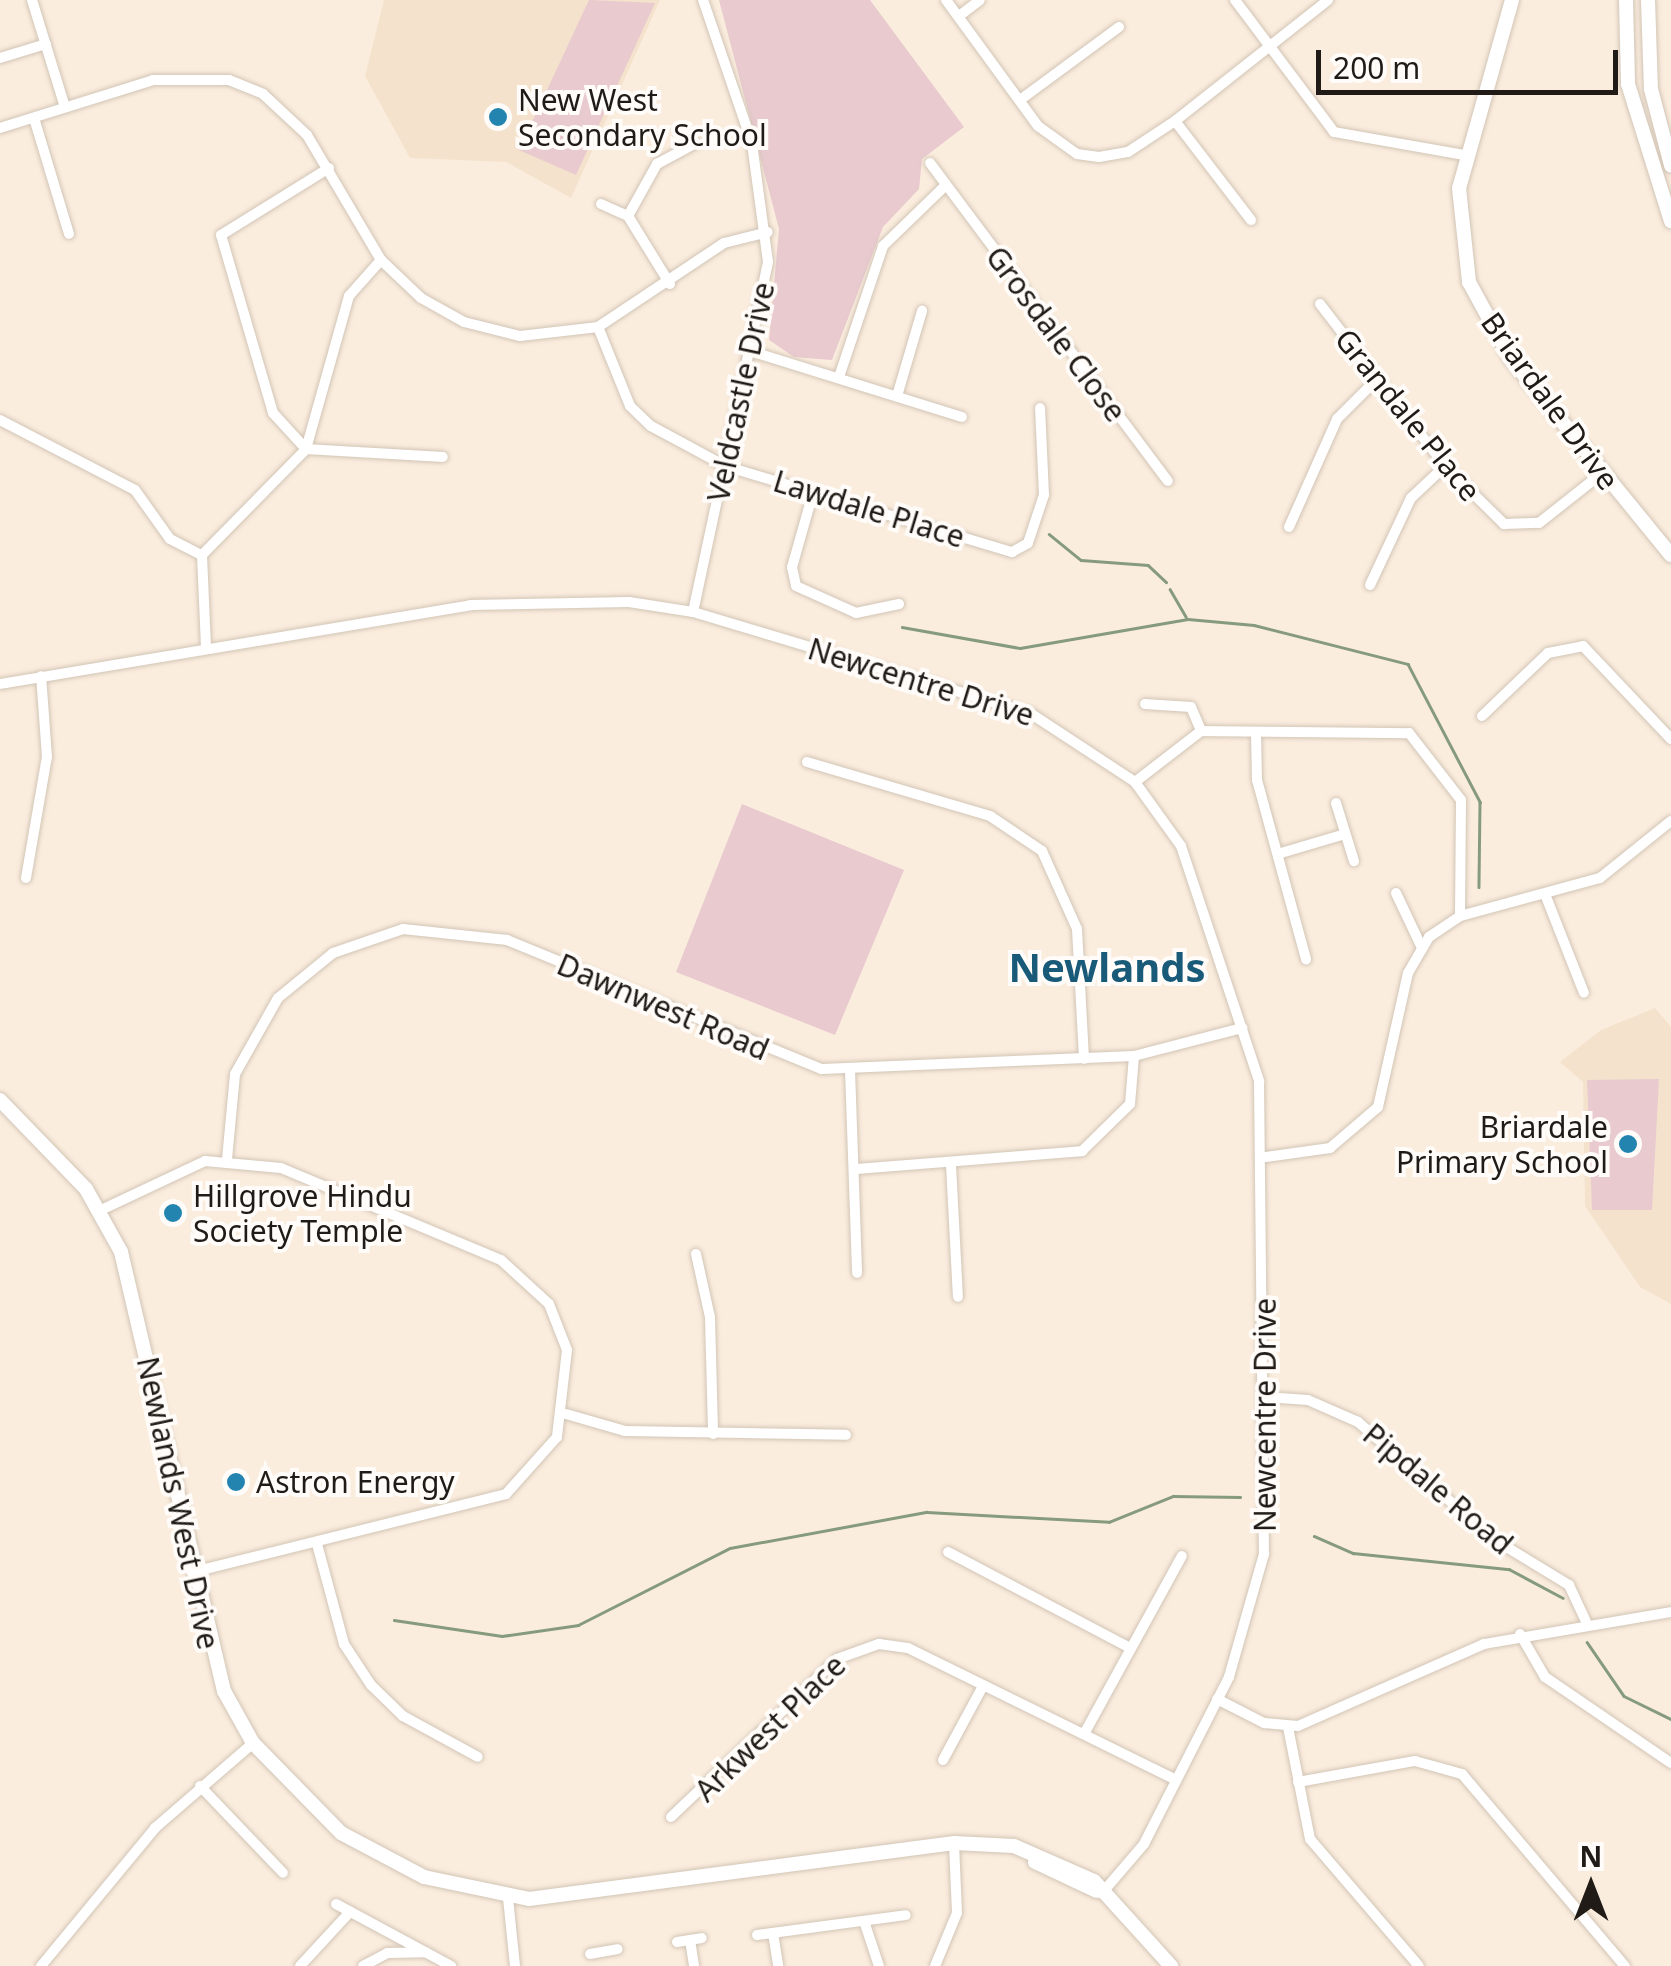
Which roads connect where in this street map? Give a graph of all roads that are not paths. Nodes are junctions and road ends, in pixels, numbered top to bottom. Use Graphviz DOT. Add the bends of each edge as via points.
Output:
graph roads {
  1 [pos="32,0"];
  2 [pos="703,0"];
  3 [pos="946,0"];
  4 [pos="980,0"];
  5 [pos="1235,0"];
  6 [pos="1512,0"];
  7 [pos="1626,0"];
  8 [pos="1648,0"];
  9 [pos="1325,1"];
  10 [pos="959,16"];
  11 [pos="1119,27"];
  12 [pos="46,44"];
  13 [pos="1271,49"];
  14 [pos="0,58"];
  15 [pos="1020,100"];
  16 [pos="64,107"];
  17 [pos="34,118"];
  18 [pos="1175,122"];
  19 [pos="0,128"];
  20 [pos="696,144"];
  21 [pos="1465,154"];
  22 [pos="930,163"];
  23 [pos="1671,165"];
  24 [pos="329,168"];
  25 [pos="945,186"];
  26 [pos="601,204"];
  27 [pos="628,216"];
  28 [pos="1251,220"];
  29 [pos="1671,221"];
  30 [pos="768,232"];
  31 [pos="69,234"];
  32 [pos="381,260"];
  33 [pos="670,284"];
  34 [pos="1320,304"];
  35 [pos="922,311"];
  36 [pos="598,327"];
  37 [pos="750,352"];
  38 [pos="838,377"];
  39 [pos="1377,379"];
  40 [pos="897,396"];
  41 [pos="1040,408"];
  42 [pos="962,417"];
  43 [pos="0,420"];
  44 [pos="306,449"];
  45 [pos="443,457"];
  46 [pos="725,466"];
  47 [pos="1446,466"];
  48 [pos="1601,474"];
  49 [pos="1168,481"];
  50 [pos="812,493"];
  51 [pos="1289,527"];
  52 [pos="202,555"];
  53 [pos="1671,555"];
  54 [pos="1370,585"];
  55 [pos="899,604"];
  56 [pos="693,612"];
  57 [pos="206,648"];
  58 [pos="41,676"];
  59 [pos="0,684"];
  60 [pos="1145,704"];
  61 [pos="1482,716"];
  62 [pos="1201,731"];
  63 [pos="1256,733"];
  64 [pos="1671,740"];
  65 [pos="807,762"];
  66 [pos="1134,782"];
  67 [pos="1336,803"];
  68 [pos="1671,821"];
  69 [pos="1344,834"];
  70 [pos="1281,853"];
  71 [pos="1354,861"];
  72 [pos="26,878"];
  73 [pos="1396,893"];
  74 [pos="1545,894"];
  75 [pos="1460,916"];
  76 [pos="1422,946"];
  77 [pos="1306,959"];
  78 [pos="1584,993"];
  79 [pos="1242,1028"];
  80 [pos="1134,1056"];
  81 [pos="1084,1059"];
  82 [pos="850,1070"];
  83 [pos="0,1100"];
  84 [pos="1266,1157"];
  85 [pos="228,1159"];
  86 [pos="951,1165"];
  87 [pos="856,1169"];
  88 [pos="100,1210"];
  89 [pos="696,1254"];
  90 [pos="857,1272"];
  91 [pos="958,1297"];
  92 [pos="1265,1398"];
  93 [pos="566,1414"];
  94 [pos="713,1434"];
  95 [pos="846,1435"];
  96 [pos="317,1544"];
  97 [pos="948,1552"];
  98 [pos="1182,1556"];
  99 [pos="192,1572"];
  100 [pos="1671,1612"];
  101 [pos="1586,1620"];
  102 [pos="1520,1634"];
  103 [pos="1128,1647"];
  104 [pos="983,1686"];
  105 [pos="1217,1700"];
  106 [pos="1288,1726"];
  107 [pos="1084,1734"];
  108 [pos="252,1743"];
  109 [pos="478,1757"];
  110 [pos="944,1760"];
  111 [pos="1671,1763"];
  112 [pos="1176,1780"];
  113 [pos="1298,1782"];
  114 [pos="200,1786"];
  115 [pos="671,1817"];
  116 [pos="954,1847"];
  117 [pos="284,1873"];
  118 [pos="1102,1893"];
  119 [pos="508,1898"];
  120 [pos="336,1904"];
  121 [pos="350,1912"];
  122 [pos="906,1915"];
  123 [pos="864,1921"];
  124 [pos="773,1933"];
  125 [pos="757,1935"];
  126 [pos="677,1942"];
  127 [pos="618,1949"];
  128 [pos="427,1952"];
  129 [pos="603,1952"];
  130 [pos="590,1954"];
  131 [pos="41,1966"];
  132 [pos="300,1966"];
  133 [pos="363,1966"];
  134 [pos="451,1966"];
  135 [pos="516,1966"];
  136 [pos="605,1966"];
  137 [pos="694,1966"];
  138 [pos="778,1966"];
  139 [pos="879,1966"];
  140 [pos="935,1966"];
  141 [pos="1171,1966"];
  142 [pos="1419,1966"];
  143 [pos="1626,1966"];
  1 -- 12 [label="street"];
  2 -- 30 [label="street, Veldcastle Drive" via="728,52"];
  3 -- 10 [label="street"];
  4 -- 10 [label="street"];
  5 -- 13 [label="street"];
  6 -- 21 [label="street, Briardale Drive"];
  7 -- 29 [label="street" via="1628,84"];
  8 -- 23 [label="street" via="1650,90"];
  9 -- 13 [label="street"];
  10 -- 15 [label="street"];
  11 -- 15 [label="street"];
  12 -- 14 [label="street"];
  12 -- 16 [label="street"];
  13 -- 18 [label="street"];
  13 -- 21 [label="street" via="1334,132"];
  15 -- 18 [label="street" via="1055,142 1092,156 1128,152"];
  16 -- 17 [label="street"];
  16 -- 24 [label="street" via="153,80 229,80 287,112"];
  17 -- 19 [label="street"];
  17 -- 31 [label="street"];
  18 -- 28 [label="street"];
  20 -- 27 [label="street" via="657,164"];
  21 -- 48 [label="street, Briardale Drive" via="1461,248 1480,307"];
  22 -- 25 [label="street, Grosdale Close"];
  24 -- 32 [label="street"];
  24 -- 44 [label="street" via="231,221 219,243 273,413"];
  25 -- 38 [label="street" via="882,246"];
  25 -- 49 [label="street, Grosdale Close"];
  26 -- 27 [label="street"];
  27 -- 33 [label="street"];
  30 -- 33 [label="street" via="724,243"];
  30 -- 37 [label="street, Veldcastle Drive"];
  32 -- 36 [label="street" via="464,322 520,336"];
  32 -- 44 [label="street" via="348,296"];
  33 -- 36 [label="street"];
  34 -- 39 [label="street, Grandale Place"];
  35 -- 40 [label="street"];
  36 -- 46 [label="street, Lawdale Place" via="634,413"];
  37 -- 38 [label="street"];
  37 -- 46 [label="street, Veldcastle Drive"];
  38 -- 40 [label="street"];
  39 -- 47 [label="street, Grandale Place"];
  39 -- 51 [label="street" via="1337,419"];
  40 -- 42 [label="street"];
  41 -- 50 [label="street, Lawdale Place" via="1044,495 1028,543 1012,552"];
  43 -- 52 [label="street" via="136,490 170,539"];
  44 -- 45 [label="street"];
  44 -- 52 [label="street"];
  46 -- 50 [label="street, Lawdale Place"];
  46 -- 56 [label="street, Veldcastle Drive"];
  47 -- 48 [label="street, Grandale Place" via="1482,508 1516,528 1549,518"];
  47 -- 54 [label="street" via="1411,498"];
  48 -- 53 [label="street, Briardale Drive"];
  50 -- 55 [label="street" via="792,567 796,586 856,612"];
  52 -- 57 [label="street"];
  56 -- 57 [label="street, Newcentre Drive" via="504,600"];
  56 -- 66 [label="street, Newcentre Drive" via="1030,713"];
  57 -- 58 [label="street, Newcentre Drive"];
  58 -- 59 [label="street, Newcentre Drive"];
  58 -- 72 [label="street" via="46,758"];
  60 -- 62 [label="street" via="1188,705"];
  61 -- 64 [label="street" via="1548,653 1583,646"];
  62 -- 63 [label="street"];
  62 -- 66 [label="street"];
  63 -- 70 [label="street" via="1257,780"];
  63 -- 75 [label="street" via="1409,733 1428,748 1461,800"];
  65 -- 81 [label="street" via="990,816 1042,851 1077,929"];
  66 -- 79 [label="street, Newcentre Drive" via="1181,846"];
  67 -- 69 [label="street"];
  68 -- 74 [label="street" via="1628,862"];
  69 -- 70 [label="street"];
  69 -- 71 [label="street"];
  70 -- 77 [label="street"];
  73 -- 76 [label="street"];
  74 -- 75 [label="street"];
  74 -- 78 [label="street"];
  75 -- 76 [label="street"];
  76 -- 84 [label="street" via="1378,1107 1330,1148"];
  79 -- 80 [label="street, Dawnwest Road"];
  79 -- 84 [label="street, Newcentre Drive" via="1259,1080"];
  80 -- 81 [label="street, Dawnwest Road"];
  80 -- 86 [label="street" via="1130,1104 1094,1144 1060,1158"];
  81 -- 82 [label="street, Dawnwest Road"];
  82 -- 85 [label="street, Dawnwest Road" via="795,1063 507,940 403,930 332,953 278,998 235,1074"];
  82 -- 87 [label="street"];
  83 -- 88 [label="street, Newlands West Drive"];
  84 -- 92 [label="street, Newcentre Drive"];
  85 -- 88 [label="street" via="193,1164"];
  85 -- 93 [label="street" via="299,1174 501,1260 530,1282 567,1350"];
  86 -- 87 [label="street"];
  86 -- 91 [label="street"];
  87 -- 90 [label="street"];
  88 -- 99 [label="street, Newlands West Drive" via="132,1289"];
  89 -- 94 [label="street" via="710,1317"];
  92 -- 101 [label="street, Pipdale Road" via="1308,1400 1358,1422 1494,1540 1569,1585"];
  92 -- 105 [label="street, Newcentre Drive" via="1263,1571 1250,1630"];
  93 -- 94 [label="street" via="624,1432"];
  93 -- 96 [label="street" via="542,1462 506,1494"];
  94 -- 95 [label="street"];
  96 -- 99 [label="street"];
  96 -- 109 [label="street" via="344,1644 371,1686 403,1716"];
  97 -- 103 [label="street"];
  98 -- 103 [label="street"];
  99 -- 108 [label="street, Newlands West Drive" via="214,1666"];
  100 -- 101 [label="street"];
  101 -- 102 [label="street"];
  102 -- 106 [label="street"];
  102 -- 111 [label="street" via="1545,1677"];
  103 -- 107 [label="street"];
  104 -- 107 [label="street, Arkwest Place"];
  104 -- 110 [label="street"];
  104 -- 115 [label="street, Arkwest Place" via="908,1648 852,1651"];
  105 -- 106 [label="street"];
  105 -- 112 [label="street, Newcentre Drive"];
  106 -- 113 [label="street"];
  107 -- 112 [label="street, Arkwest Place"];
  108 -- 114 [label="street"];
  108 -- 119 [label="street, Newlands West Drive" via="301,1800 356,1844 424,1878"];
  112 -- 118 [label="street, Newcentre Drive" via="1136,1856"];
  113 -- 142 [label="street" via="1316,1849"];
  113 -- 143 [label="street" via="1415,1761 1462,1774"];
  114 -- 117 [label="street"];
  114 -- 131 [label="street" via="111,1875"];
  116 -- 118 [label="street, Newlands West Drive" via="1015,1856"];
  116 -- 119 [label="street, Newlands West Drive" via="573,1898"];
  116 -- 140 [label="street" via="954,1926"];
  118 -- 141 [label="street, Newlands West Drive"];
  119 -- 135 [label="street"];
  120 -- 121 [label="street"];
  121 -- 128 [label="street"];
  121 -- 132 [label="street"];
  122 -- 123 [label="street"];
  123 -- 124 [label="street"];
  123 -- 139 [label="street"];
  124 -- 125 [label="street"];
  124 -- 138 [label="street"];
  126 -- 137 [label="street" via="696,1939"];
  127 -- 129 [label="street"];
  128 -- 133 [label="street" via="387,1953"];
  128 -- 134 [label="street"];
  129 -- 130 [label="street"];
  129 -- 136 [label="street"];
}
